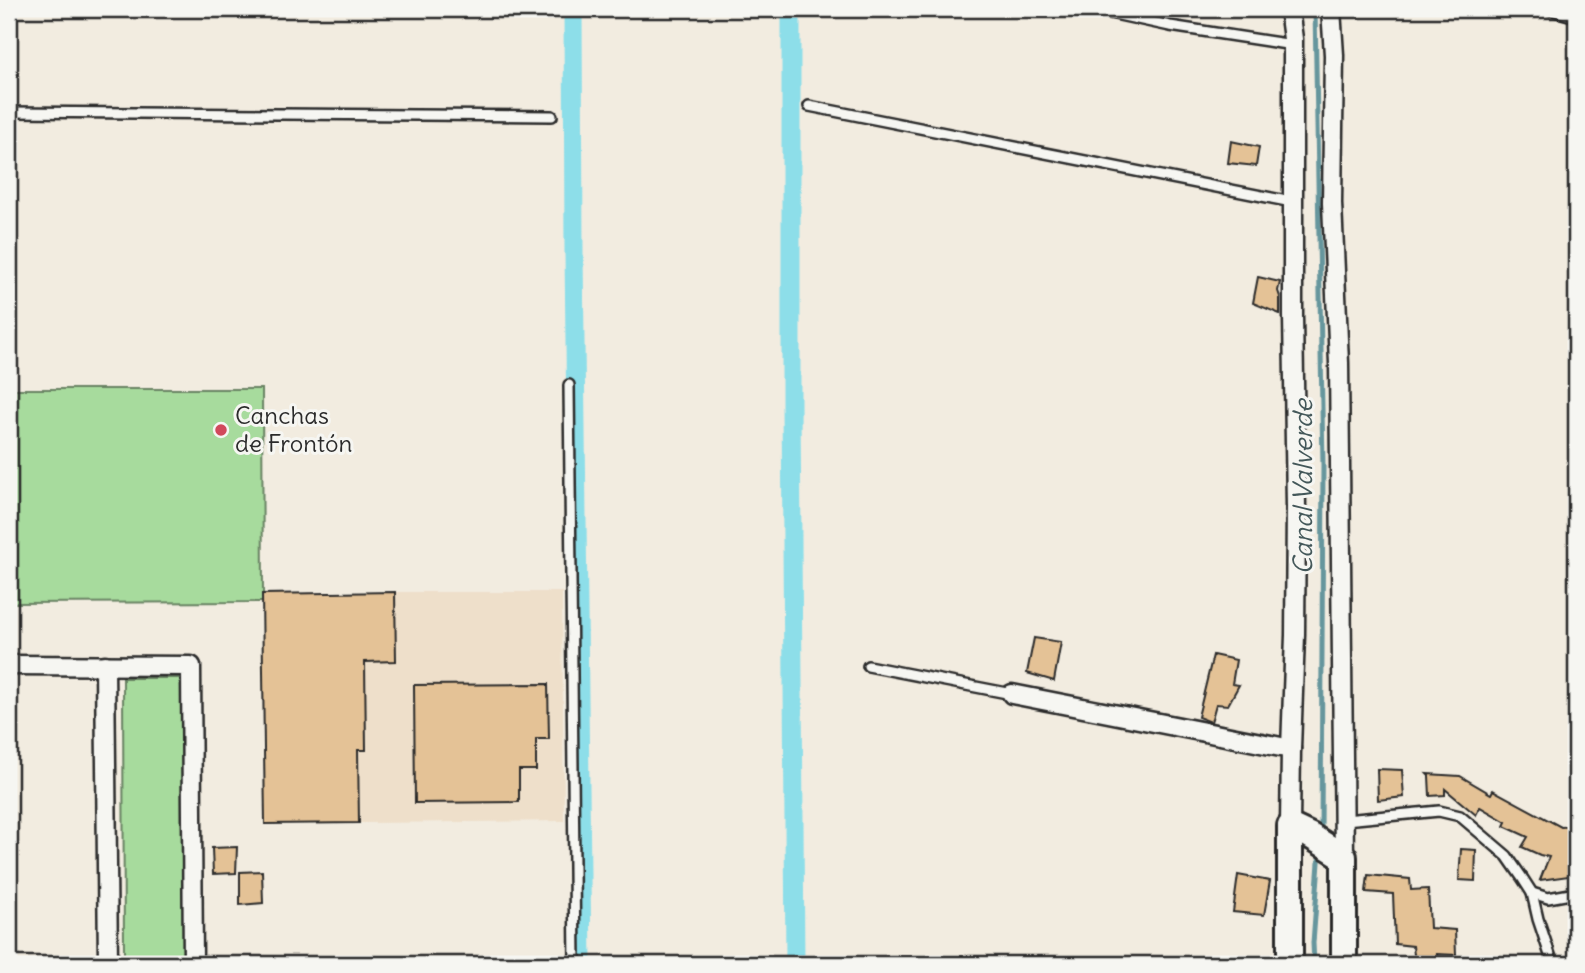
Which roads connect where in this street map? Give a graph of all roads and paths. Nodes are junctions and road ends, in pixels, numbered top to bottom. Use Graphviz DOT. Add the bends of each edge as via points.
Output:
graph roads {
  1 [pos="1091,9"];
  2 [pos="1289,9"];
  3 [pos="1331,9"];
  4 [pos="1548,9"];
  5 [pos="1576,17"];
  6 [pos="1293,45"];
  7 [pos="809,106"];
  8 [pos="9,112"];
  9 [pos="552,116"];
  10 [pos="1292,202"];
  11 [pos="569,385"];
  12 [pos="9,665"];
  13 [pos="105,665"];
  14 [pos="867,666"];
  15 [pos="1012,694"];
  16 [pos="1291,749"];
  17 [pos="1345,820"];
  18 [pos="1299,831"];
  19 [pos="1337,854"];
  20 [pos="1532,893"];
  21 [pos="1576,893"];
  22 [pos="108,964"];
  23 [pos="193,964"];
  24 [pos="575,964"];
  25 [pos="1290,964"];
  26 [pos="1344,964"];
  27 [pos="1553,964"];
  1 -- 6 [label="lane"];
  2 -- 6 [label="street"];
  3 -- 17 [label="street"];
  4 -- 5 [label="lane"];
  6 -- 10 [label="street"];
  7 -- 10 [label="lane"];
  8 -- 9 [label="lane"];
  10 -- 16 [label="street" via="1296,635"];
  11 -- 24 [label="lane"];
  12 -- 13 [label="street"];
  13 -- 22 [label="street"];
  13 -- 23 [label="street" via="191,666"];
  14 -- 15 [label="lane"];
  15 -- 16 [label="street"];
  16 -- 18 [label="street"];
  17 -- 19 [label="street"];
  17 -- 20 [label="lane" via="1439,811 1460,816 1507,856"];
  18 -- 19 [label="street"];
  18 -- 25 [label="street"];
  19 -- 26 [label="street"];
  20 -- 21 [label="lane" via="1548,898"];
  20 -- 27 [label="lane"];
}
